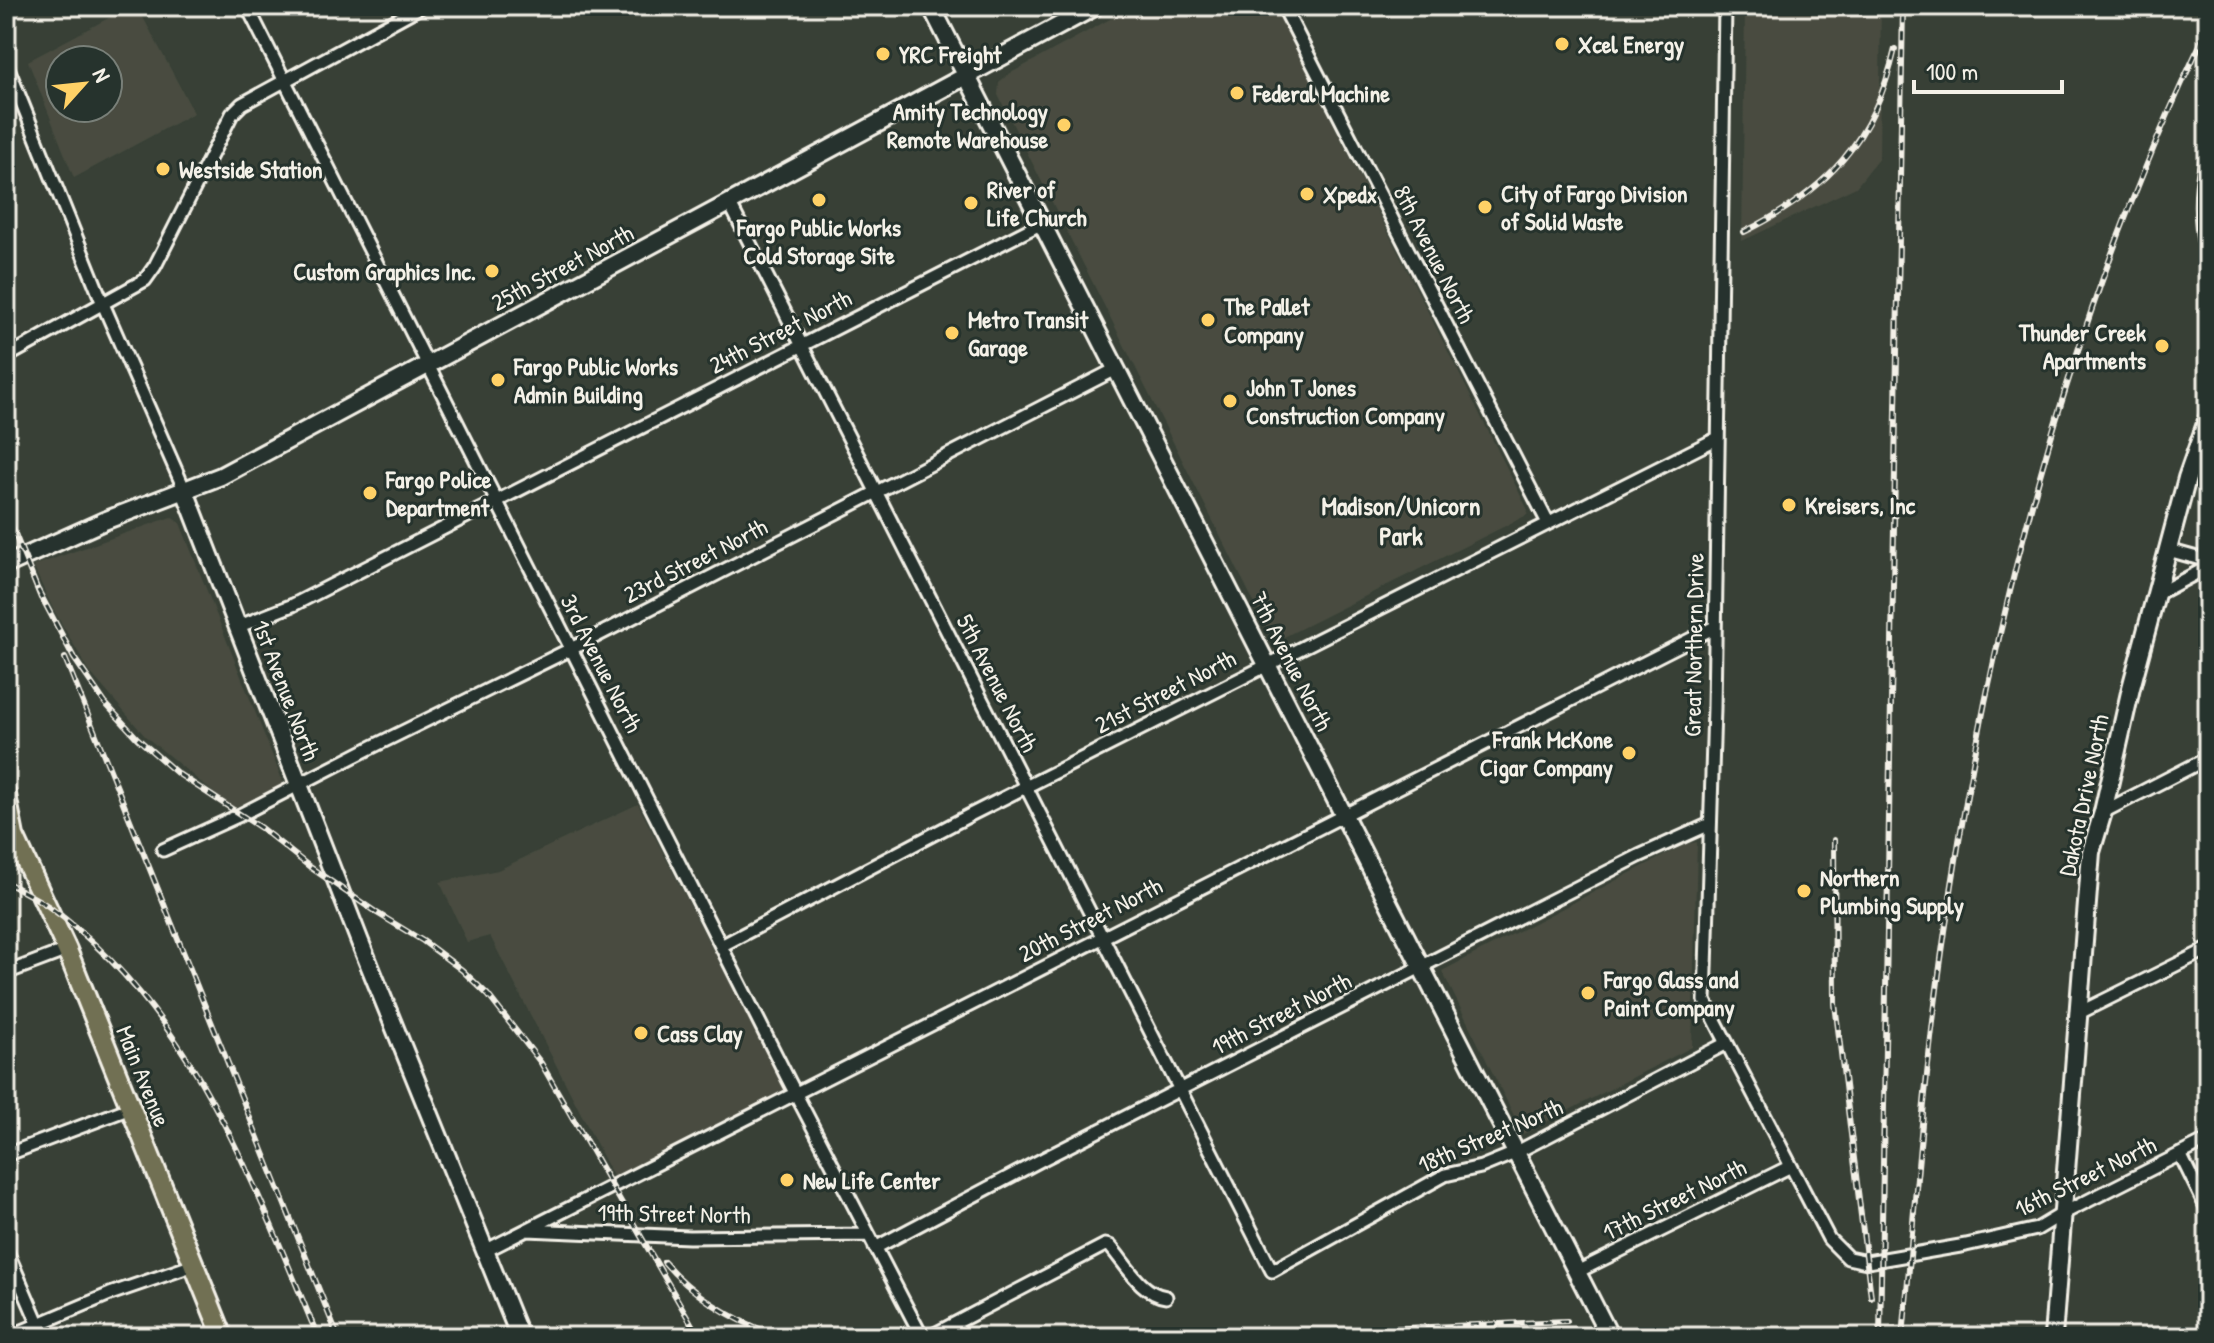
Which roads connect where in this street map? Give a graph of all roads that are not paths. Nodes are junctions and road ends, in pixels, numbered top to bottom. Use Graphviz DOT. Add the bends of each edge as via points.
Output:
graph roads {
  1 [pos="247,6"];
  2 [pos="422,6"];
  3 [pos="931,6"];
  4 [pos="1096,6"];
  5 [pos="1283,6"];
  6 [pos="1725,6"];
  7 [pos="6,63"];
  8 [pos="966,76"];
  9 [pos="284,80"];
  10 [pos="2208,163"];
  11 [pos="730,204"];
  12 [pos="1042,223"];
  13 [pos="2208,248"];
  14 [pos="103,304"];
  15 [pos="802,345"];
  16 [pos="6,357"];
  17 [pos="428,367"];
  18 [pos="1116,369"];
  19 [pos="2208,418"];
  20 [pos="1718,438"];
  21 [pos="185,491"];
  22 [pos="877,492"];
  23 [pos="496,501"];
  24 [pos="1548,523"];
  25 [pos="2168,550"];
  26 [pos="2208,561"];
  27 [pos="6,565"];
  28 [pos="2208,567"];
  29 [pos="2157,594"];
  30 [pos="237,627"];
  31 [pos="1715,627"];
  32 [pos="571,649"];
  33 [pos="1266,664"];
  34 [pos="2208,758"];
  35 [pos="298,784"];
  36 [pos="1026,787"];
  37 [pos="6,795"];
  38 [pos="2103,812"];
  39 [pos="1343,815"];
  40 [pos="1710,824"];
  41 [pos="10,831"];
  42 [pos="163,850"];
  43 [pos="1103,937"];
  44 [pos="721,946"];
  45 [pos="2208,949"];
  46 [pos="67,950"];
  47 [pos="1421,967"];
  48 [pos="6,973"];
  49 [pos="2077,1014"];
  50 [pos="1727,1043"];
  51 [pos="1180,1089"];
  52 [pos="795,1094"];
  53 [pos="130,1108"];
  54 [pos="2208,1140"];
  55 [pos="1515,1153"];
  56 [pos="2180,1154"];
  57 [pos="6,1155"];
  58 [pos="1791,1166"];
  59 [pos="2208,1211"];
  60 [pos="2062,1214"];
  61 [pos="526,1230"];
  62 [pos="868,1235"];
  63 [pos="875,1248"];
  64 [pos="6,1249"];
  65 [pos="485,1251"];
  66 [pos="1839,1251"];
  67 [pos="194,1265"];
  68 [pos="1272,1271"];
  69 [pos="1577,1272"];
  70 [pos="1166,1297"];
  71 [pos="37,1325"];
  72 [pos="2208,1331"];
  73 [pos="8,1337"];
  74 [pos="44,1337"];
  75 [pos="223,1337"];
  76 [pos="520,1337"];
  77 [pos="922,1337"];
  78 [pos="929,1337"];
  79 [pos="1610,1337"];
  80 [pos="2053,1337"];
  81 [pos="2197,1337"];
  1 -- 9 [label="street, 3rd Avenue North"];
  2 -- 9 [label="street"];
  3 -- 8 [label="main road, 7th Avenue North"];
  4 -- 8 [label="main road, 25th Street North"];
  5 -- 24 [label="street, 8th Avenue North"];
  6 -- 20 [label="street, Great Northern Drive"];
  7 -- 14 [label="street, 1st Avenue North"];
  8 -- 11 [label="main road, 25th Street North"];
  8 -- 12 [label="main road, 7th Avenue North"];
  9 -- 14 [label="street" via="232,114 155,266 145,280"];
  9 -- 17 [label="street, 3rd Avenue North"];
  10 -- 13 [label="main road" via="2203,221"];
  11 -- 15 [label="street, 5th Avenue North"];
  11 -- 17 [label="main road, 25th Street North"];
  12 -- 15 [label="street, 24th Street North"];
  12 -- 18 [label="main road, 7th Avenue North"];
  14 -- 16 [label="street"];
  14 -- 21 [label="street, 1st Avenue North"];
  15 -- 22 [label="street, 5th Avenue North"];
  15 -- 23 [label="street, 24th Street North"];
  17 -- 21 [label="main road, 25th Street North"];
  17 -- 23 [label="street, 3rd Avenue North"];
  18 -- 22 [label="street, 23rd Street North"];
  18 -- 33 [label="main road, 7th Avenue North"];
  19 -- 25 [label="main road, Dakota Drive North"];
  20 -- 24 [label="street, 21st Street North"];
  20 -- 31 [label="street, Great Northern Drive"];
  21 -- 27 [label="main road, 25th Street North"];
  21 -- 30 [label="main road, 1st Avenue North"];
  22 -- 32 [label="street, 23rd Street North"];
  22 -- 36 [label="street, 5th Avenue North"];
  23 -- 30 [label="street, 24th Street North" via="293,605"];
  23 -- 32 [label="street, 3rd Avenue North"];
  24 -- 33 [label="street, 21st Street North"];
  25 -- 26 [label="street"];
  25 -- 29 [label="main road, Dakota Drive North"];
  28 -- 29 [label="street"];
  29 -- 38 [label="main road, Dakota Drive North"];
  30 -- 35 [label="main road, 1st Avenue North"];
  31 -- 39 [label="street, 20th Street North"];
  31 -- 40 [label="street, Great Northern Drive"];
  32 -- 35 [label="street, 23rd Street North"];
  32 -- 44 [label="street, 3rd Avenue North"];
  33 -- 36 [label="street, 21st Street North"];
  33 -- 39 [label="main road, 7th Avenue North"];
  34 -- 38 [label="street"];
  35 -- 42 [label="street, 23rd Street North"];
  35 -- 65 [label="main road, 1st Avenue North"];
  36 -- 43 [label="street, 5th Avenue North"];
  36 -- 44 [label="street, 21st Street North"];
  37 -- 41 [label="main road, Main Avenue"];
  38 -- 49 [label="main road, Dakota Drive North" via="2091,852"];
  39 -- 43 [label="street, 20th Street North"];
  39 -- 47 [label="main road, 7th Avenue North"];
  40 -- 47 [label="street, 19th Street North"];
  40 -- 50 [label="street, Great Northern Drive" via="1705,1001"];
  41 -- 46 [label="main road, Main Avenue"];
  43 -- 51 [label="street, 5th Avenue North"];
  43 -- 52 [label="street, 20th Street North"];
  44 -- 52 [label="street, 3rd Avenue North"];
  45 -- 49 [label="street"];
  46 -- 48 [label="street"];
  46 -- 53 [label="main road, Main Avenue"];
  47 -- 51 [label="street, 19th Street North"];
  47 -- 55 [label="main road, 7th Avenue North"];
  49 -- 60 [label="main road, Dakota Drive North"];
  50 -- 55 [label="street, 18th Street North"];
  50 -- 58 [label="street, Great Northern Drive"];
  51 -- 63 [label="street, 19th Street North"];
  51 -- 68 [label="street, 5th Avenue North"];
  52 -- 61 [label="street, 20th Street North"];
  52 -- 62 [label="street, 3rd Avenue North"];
  53 -- 57 [label="street"];
  53 -- 67 [label="main road, Main Avenue"];
  54 -- 56 [label="street, 16th Street North"];
  55 -- 68 [label="street, 18th Street North" via="1445,1175"];
  55 -- 69 [label="main road, 7th Avenue North"];
  56 -- 59 [label="street"];
  56 -- 60 [label="street, 16th Street North"];
  58 -- 66 [label="street, Great Northern Drive"];
  58 -- 69 [label="street, 17th Street North"];
  60 -- 66 [label="street, 16th Street North" via="2037,1229 1910,1256 1867,1262"];
  60 -- 80 [label="main road, Dakota Drive North"];
  61 -- 62 [label="street, 19th Street North" via="689,1237"];
  61 -- 65 [label="street, 20th Street North"];
  62 -- 63 [label="street, 3rd Avenue North"];
  63 -- 77 [label="street, 3rd Avenue North"];
  64 -- 71 [label="street"];
  65 -- 76 [label="main road, 1st Avenue North"];
  67 -- 71 [label="street"];
  67 -- 75 [label="main road, Main Avenue"];
  69 -- 79 [label="main road, 7th Avenue North"];
  70 -- 78 [label="street" via="1147,1290 1105,1245"];
  71 -- 73 [label="street"];
  71 -- 74 [label="street"];
  72 -- 81 [label="street"];
}
